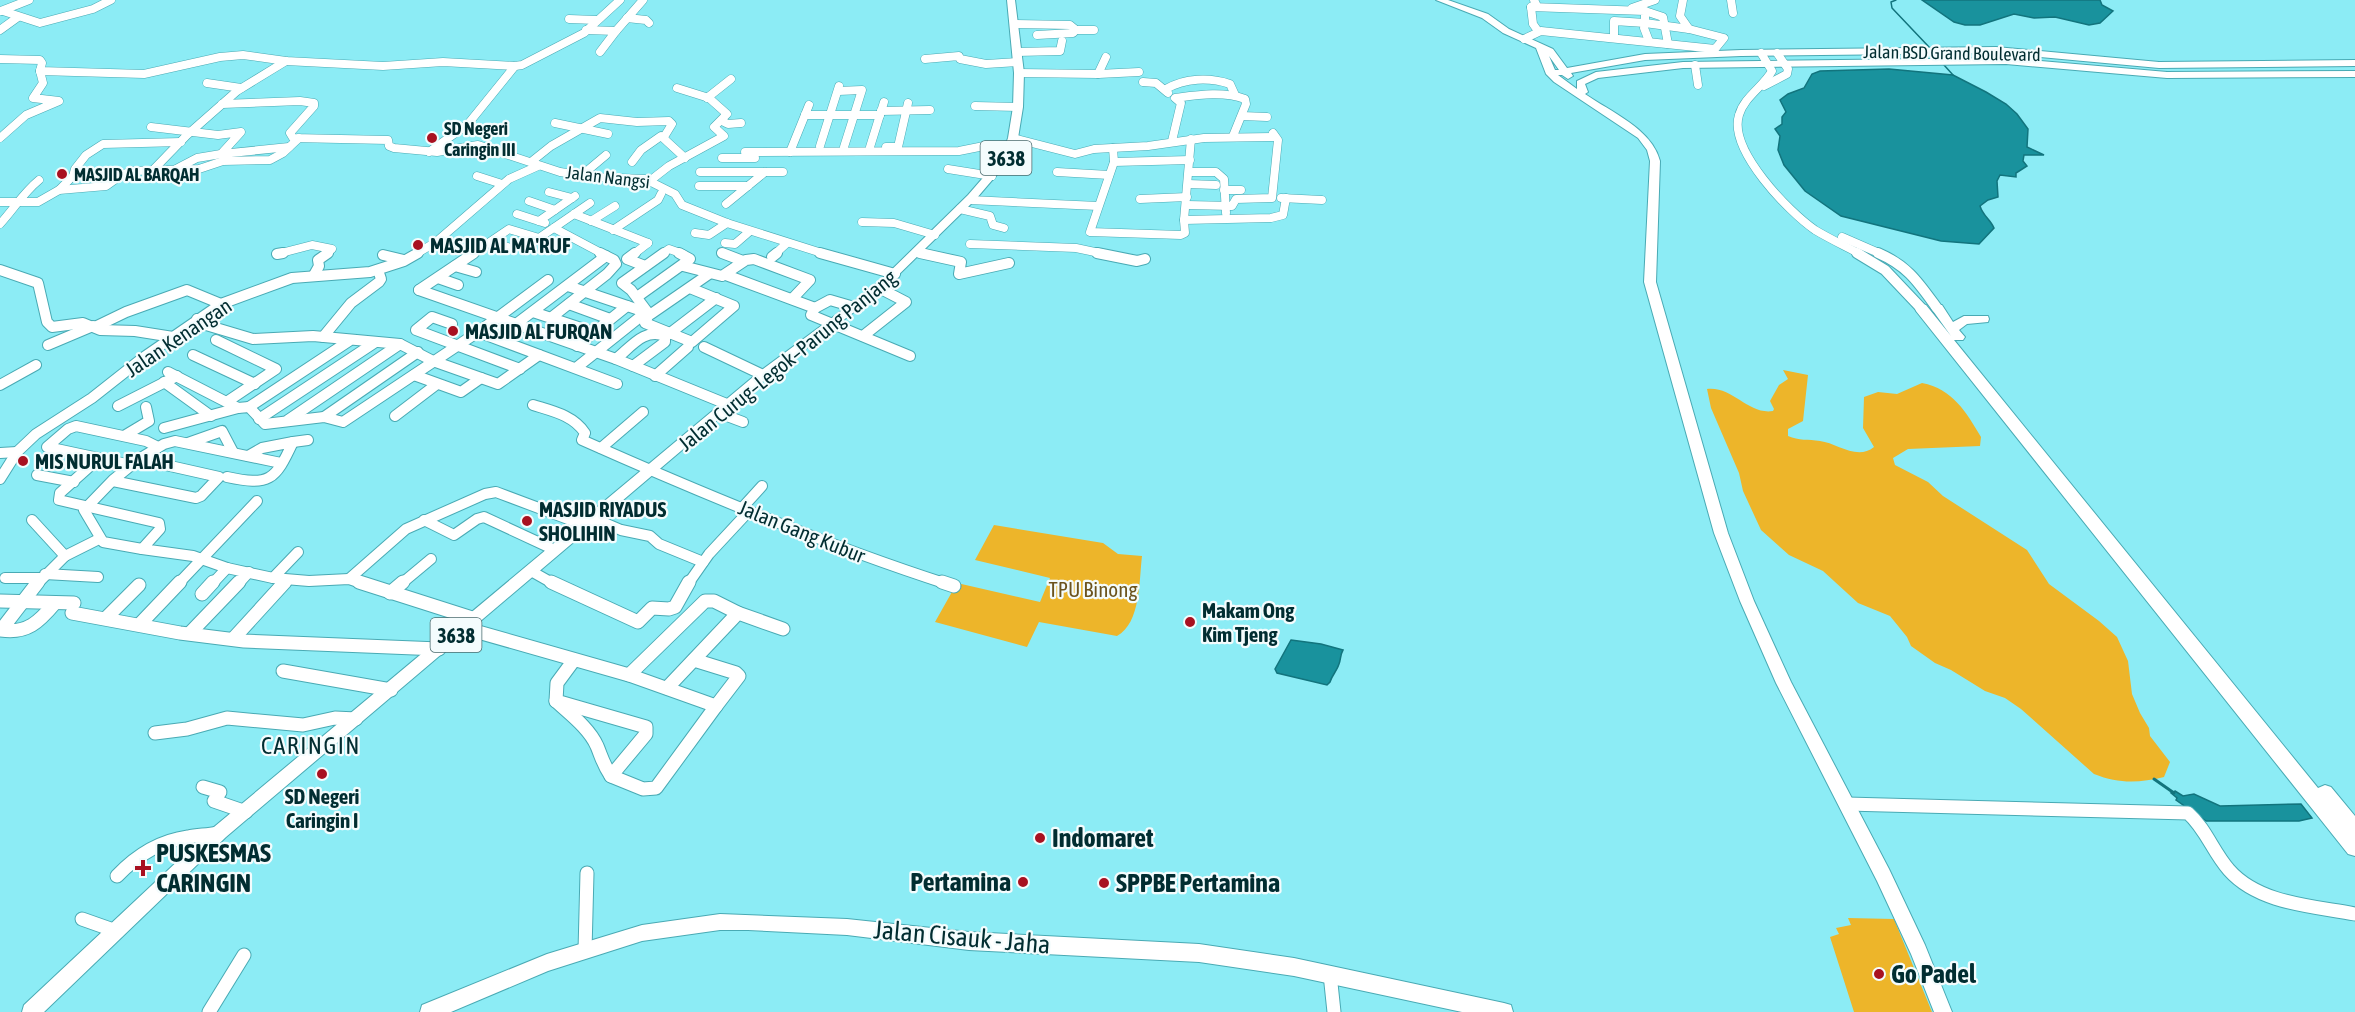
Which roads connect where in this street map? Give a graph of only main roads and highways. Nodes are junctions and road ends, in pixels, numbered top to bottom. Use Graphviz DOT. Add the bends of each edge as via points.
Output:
graph roads {
  1 [pos="1011,0"];
  2 [pos="1440,0"];
  3 [pos="1540,46"];
  4 [pos="1556,58"];
  5 [pos="2355,63"];
  6 [pos="1594,71"];
  7 [pos="2355,74"];
  8 [pos="1567,75"];
  9 [pos="1554,77"];
  10 [pos="1583,92"];
  11 [pos="1636,132"];
  12 [pos="1920,308"];
  13 [pos="1937,308"];
  14 [pos="1983,320"];
  15 [pos="1952,329"];
  16 [pos="2355,830"];
  17 [pos="2355,848"];
  18 [pos="31,1012"];
  19 [pos="429,1012"];
  20 [pos="1504,1012"];
  21 [pos="1943,1012"];
  1 -- 18 [label="main road, Jalan Curug–Legok–Parung Panjang / 3638" via="1018,62 1013,142 1006,158 970,200 879,288 763,375 220,832"];
  2 -- 3 [label="main road" via="1485,16 1506,31"];
  3 -- 4 [label="main road"];
  3 -- 9 [label="main road"];
  4 -- 6 [label="main road"];
  4 -- 8 [label="main road"];
  5 -- 6 [label="main road, Jalan BSD Grand Boulevard" via="2159,65 1996,50 1676,55"];
  6 -- 7 [label="main road, Jalan BSD Grand Boulevard" via="1769,63 2006,61 2167,75"];
  6 -- 8 [label="main road, Jalan BSD Grand Boulevard"];
  6 -- 10 [label="main road" via="1580,83"];
  8 -- 9 [label="main road, Jalan BSD Grand Boulevard"];
  8 -- 10 [label="main road"];
  9 -- 11 [label="main road"];
  10 -- 11 [label="main road"];
  11 -- 21 [label="main road" via="1652,149 1655,161 1650,282 1721,533 1784,682 1919,951"];
  12 -- 17 [label="highway"];
  13 -- 15 [label="highway"];
  14 -- 15 [label="highway" via="1964,320"];
  15 -- 16 [label="highway"];
  19 -- 20 [label="main road, Jalan Cisauk - Jaha" via="585,951 663,929 720,922 847,927 969,941 1199,953 1330,974"];
}
